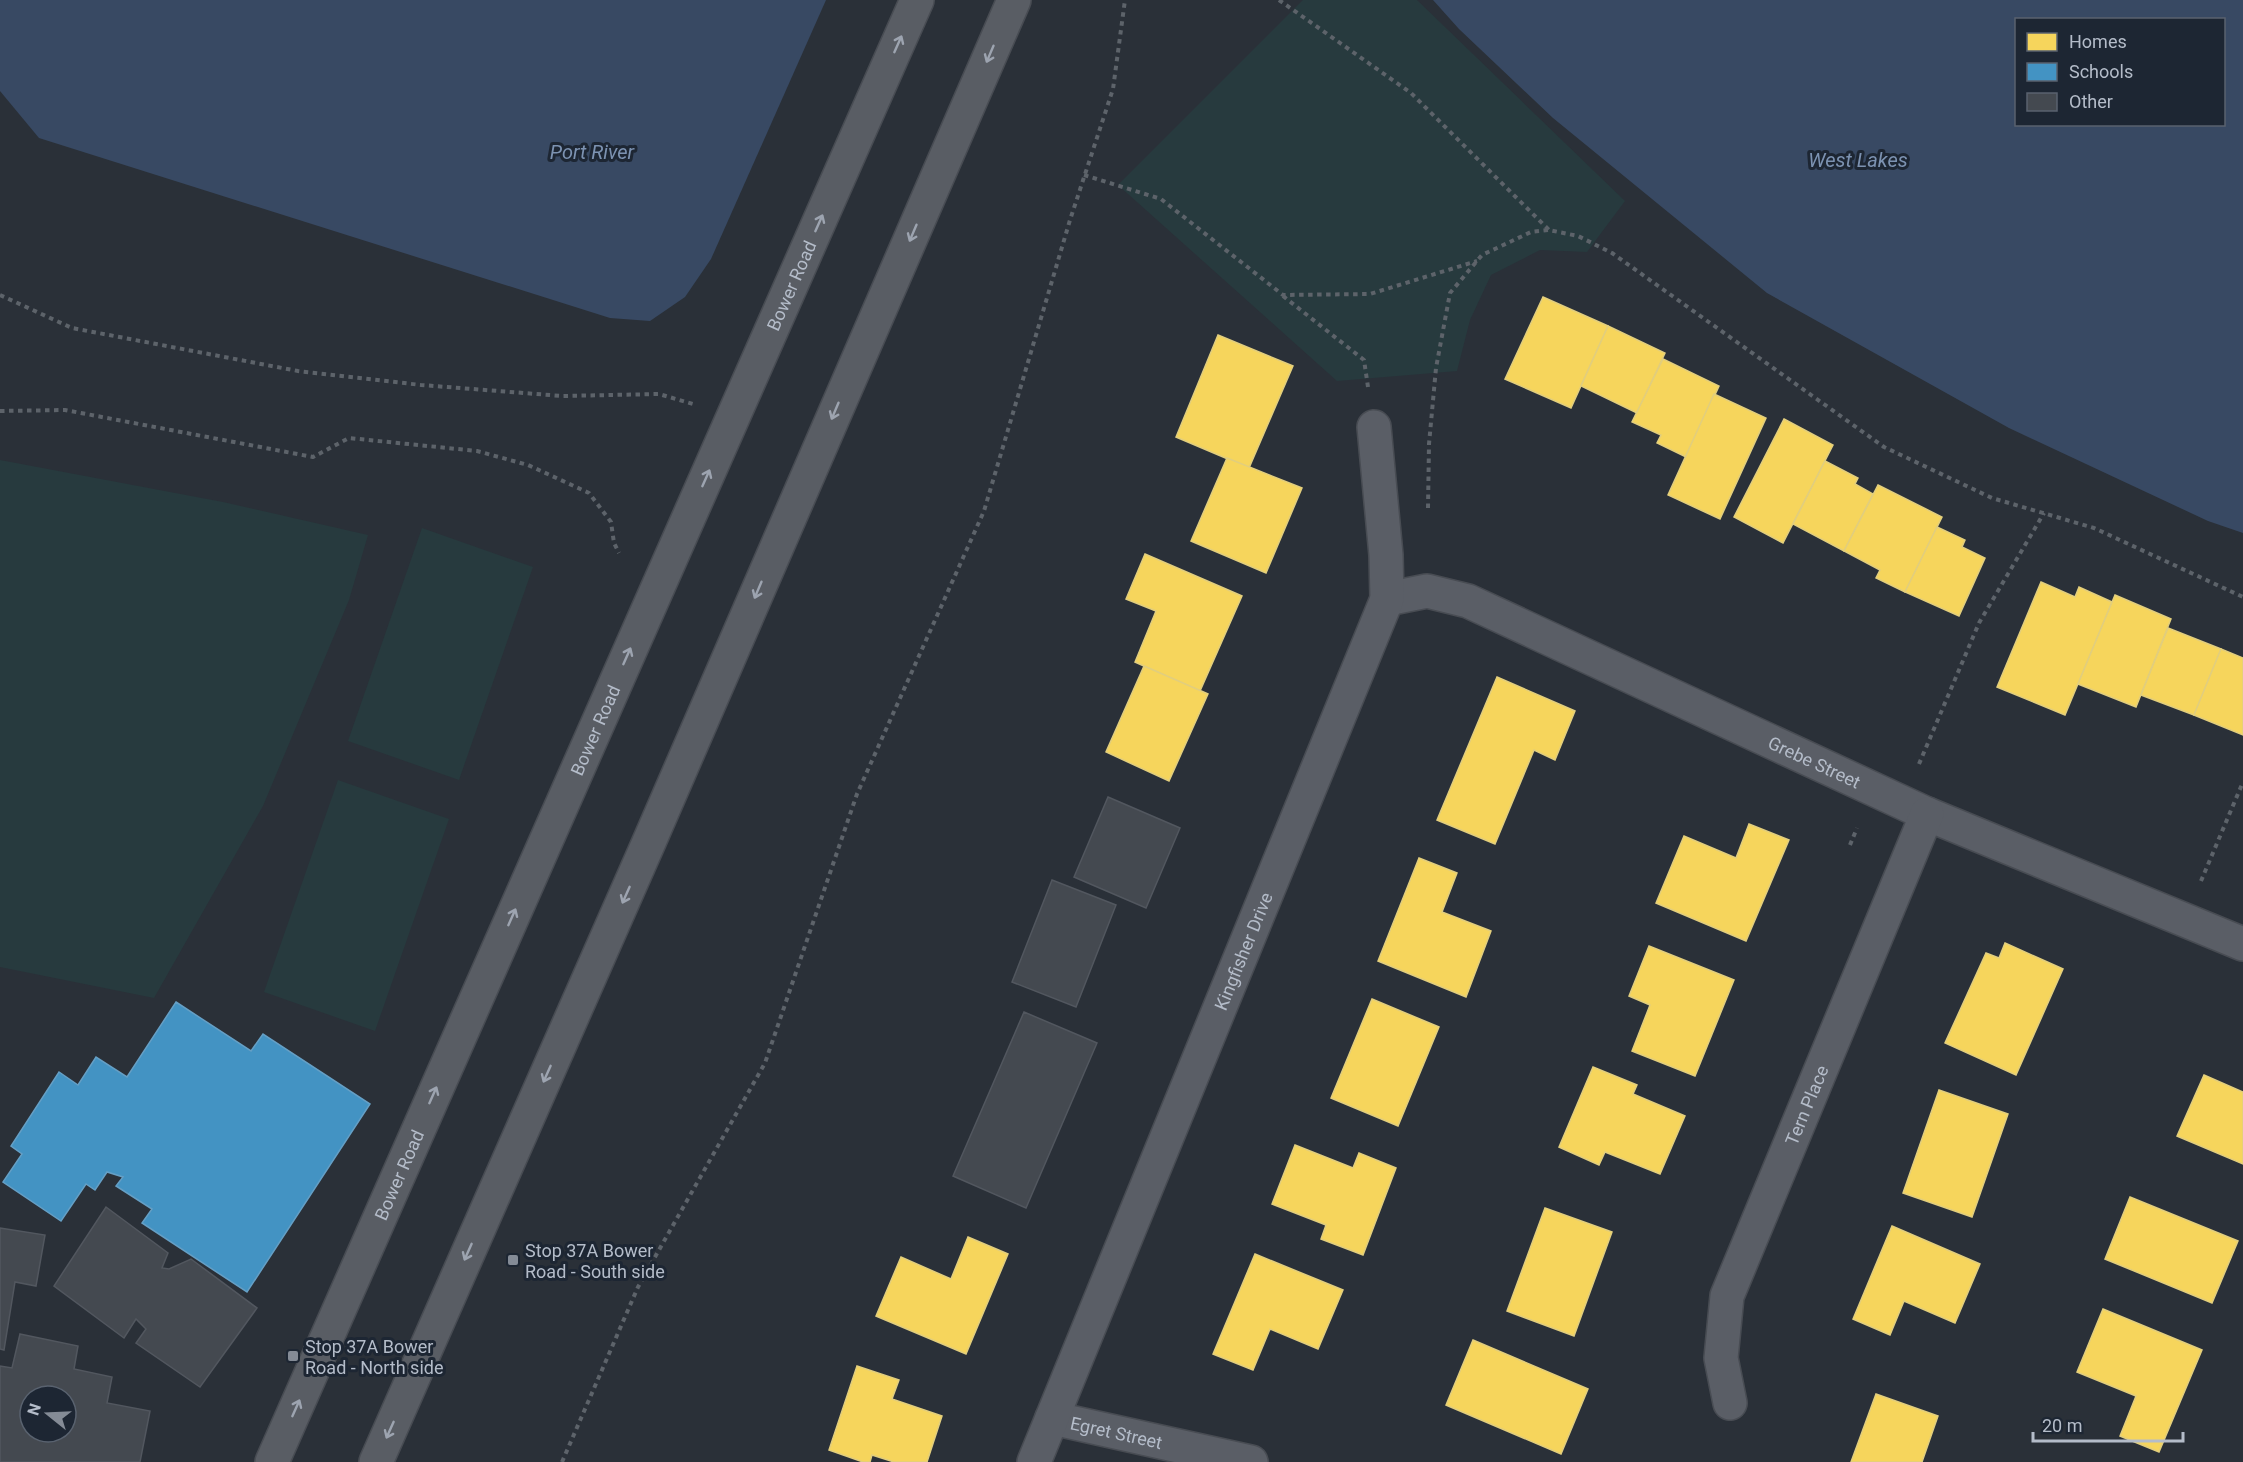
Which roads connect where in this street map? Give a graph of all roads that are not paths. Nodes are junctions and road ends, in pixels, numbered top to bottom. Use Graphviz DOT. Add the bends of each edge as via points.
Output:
graph roads {
  1 [pos="917,0"];
  2 [pos="1014,0"];
  3 [pos="1374,426"];
  4 [pos="1387,599"];
  5 [pos="1927,814"];
  6 [pos="2243,944"];
  7 [pos="1730,1403"];
  8 [pos="1052,1418"];
  9 [pos="272,1462"];
  10 [pos="376,1462"];
  11 [pos="1034,1462"];
  12 [pos="1251,1462"];
  9 -- 1 [label="main road, Bower Road, one-way"];
  2 -- 10 [label="main road, one-way"];
  3 -- 4 [label="street, Kingfisher Drive"];
  4 -- 5 [label="street, Grebe Street" via="1427,591 1468,601"];
  4 -- 8 [label="street, Kingfisher Drive"];
  5 -- 6 [label="street, Grebe Street"];
  5 -- 7 [label="street, Tern Place" via="1727,1296 1721,1358"];
  8 -- 11 [label="street, Kingfisher Drive"];
  8 -- 12 [label="street, Egret Street"];
}
